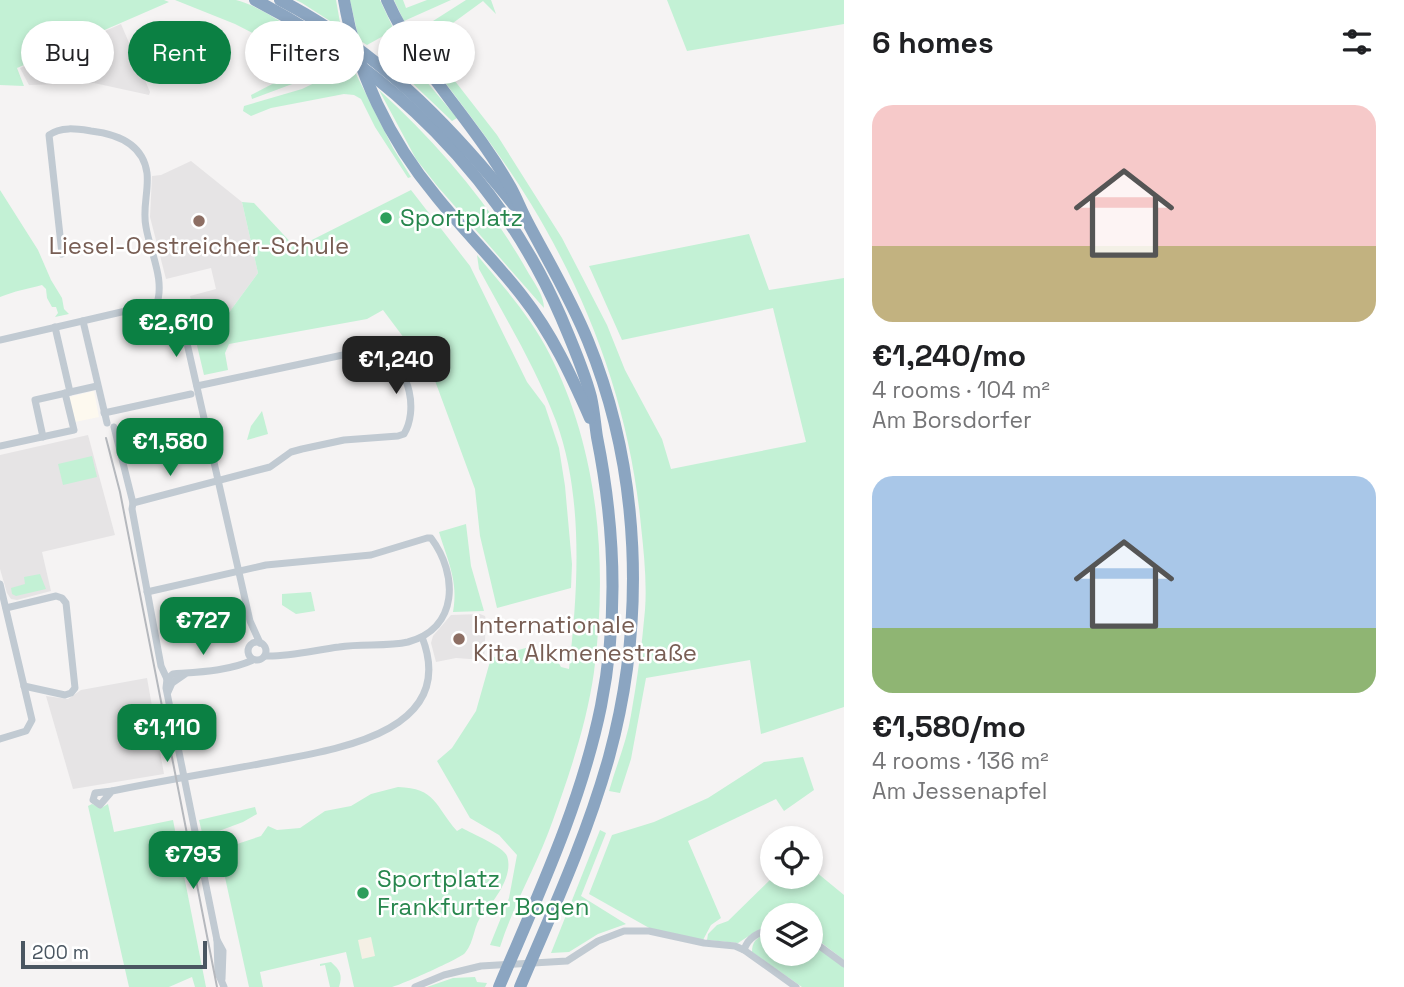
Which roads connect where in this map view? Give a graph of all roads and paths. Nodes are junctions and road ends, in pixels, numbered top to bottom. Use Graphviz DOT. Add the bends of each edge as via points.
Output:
graph roads {
  1 [pos="255,0"];
  2 [pos="280,0"];
  3 [pos="387,0"];
  4 [pos="345,6"];
  5 [pos="295,21"];
  6 [pos="317,21"];
  7 [pos="366,62"];
  8 [pos="527,222"];
  9 [pos="62,254"];
  10 [pos="156,306"];
  11 [pos="83,321"];
  12 [pos="55,327"];
  13 [pos="0,340"];
  14 [pos="97,386"];
  15 [pos="197,386"];
  16 [pos="68,393"];
  17 [pos="191,394"];
  18 [pos="104,413"];
  19 [pos="597,434"];
  20 [pos="43,437"];
  21 [pos="0,446"];
  22 [pos="218,481"];
  23 [pos="133,503"];
  24 [pos="239,571"];
  25 [pos="0,584"];
  26 [pos="147,592"];
  27 [pos="6,608"];
  28 [pos="250,621"];
  29 [pos="422,637"];
  30 [pos="263,649"];
  31 [pos="250,653"];
  32 [pos="185,674"];
  33 [pos="167,679"];
  34 [pos="24,686"];
  35 [pos="167,693"];
  36 [pos="0,739"];
  37 [pos="184,776"];
  38 [pos="112,791"];
  39 [pos="760,933"];
  40 [pos="823,949"];
  41 [pos="744,950"];
  42 [pos="844,964"];
  43 [pos="223,984"];
  44 [pos="415,987"];
  45 [pos="499,987"];
  46 [pos="520,987"];
  47 [pos="796,987"];
  1 -- 5 [label="highway"];
  2 -- 6 [label="highway"];
  3 -- 8 [label="highway" via="420,61 502,171"];
  4 -- 19 [label="highway" via="377,102 420,175 547,330"];
  7 -- 8 [label="highway" via="414,94 457,136"];
  7 -- 19 [label="highway" via="439,134 513,228 567,331 589,390"];
  8 -- 46 [label="highway" via="573,305 607,396 630,520 632,615 626,675 609,757 571,866"];
  9 -- 10 [label="street" via="49,135 82,130 123,138 134,146 147,174 144,216 161,288"];
  10 -- 11 [label="street"];
  10 -- 15 [label="street" via="174,315 184,330"];
  11 -- 12 [label="street"];
  11 -- 14 [label="street"];
  12 -- 13 [label="street"];
  12 -- 16 [label="street"];
  14 -- 16 [label="street"];
  14 -- 18 [label="street"];
  15 -- 22 [label="street"];
  15 -- 22 [label="street" via="357,352 385,357 397,366 409,388 404,434 302,449 270,467"];
  16 -- 20 [label="street" via="74,430"];
  16 -- 20 [label="street" via="35,400"];
  17 -- 18 [label="street"];
  18 -- 23 [label="street"];
  19 -- 45 [label="highway" via="608,493 614,571 601,707 577,796"];
  20 -- 21 [label="street"];
  22 -- 23 [label="street"];
  22 -- 24 [label="street"];
  23 -- 26 [label="street"];
  24 -- 26 [label="street"];
  24 -- 28 [label="street"];
  24 -- 29 [label="street" via="371,555 431,538 443,560 450,597 439,624"];
  25 -- 27 [label="street"];
  26 -- 33 [label="street"];
  27 -- 34 [label="street"];
  27 -- 34 [label="street" via="56,596 66,603 74,691 65,695"];
  28 -- 30 [label="street"];
  28 -- 31 [label="street"];
  29 -- 30 [label="street" via="289,654"];
  29 -- 37 [label="street" via="429,655 426,689 411,712 385,731 346,747"];
  30 -- 31 [label="street"];
  30 -- 31 [label="street" via="261,660"];
  31 -- 32 [label="street" via="226,667"];
  32 -- 33 [label="street"];
  32 -- 35 [label="street"];
  33 -- 35 [label="street"];
  34 -- 36 [label="street" via="30,725 26,731"];
  35 -- 37 [label="street"];
  37 -- 38 [label="street"];
  37 -- 43 [label="street"];
  39 -- 41 [label="street"];
  40 -- 42 [label="street"];
  41 -- 44 [label="street" via="649,931 624,931 567,961 491,965"];
  41 -- 47 [label="street"];
}
